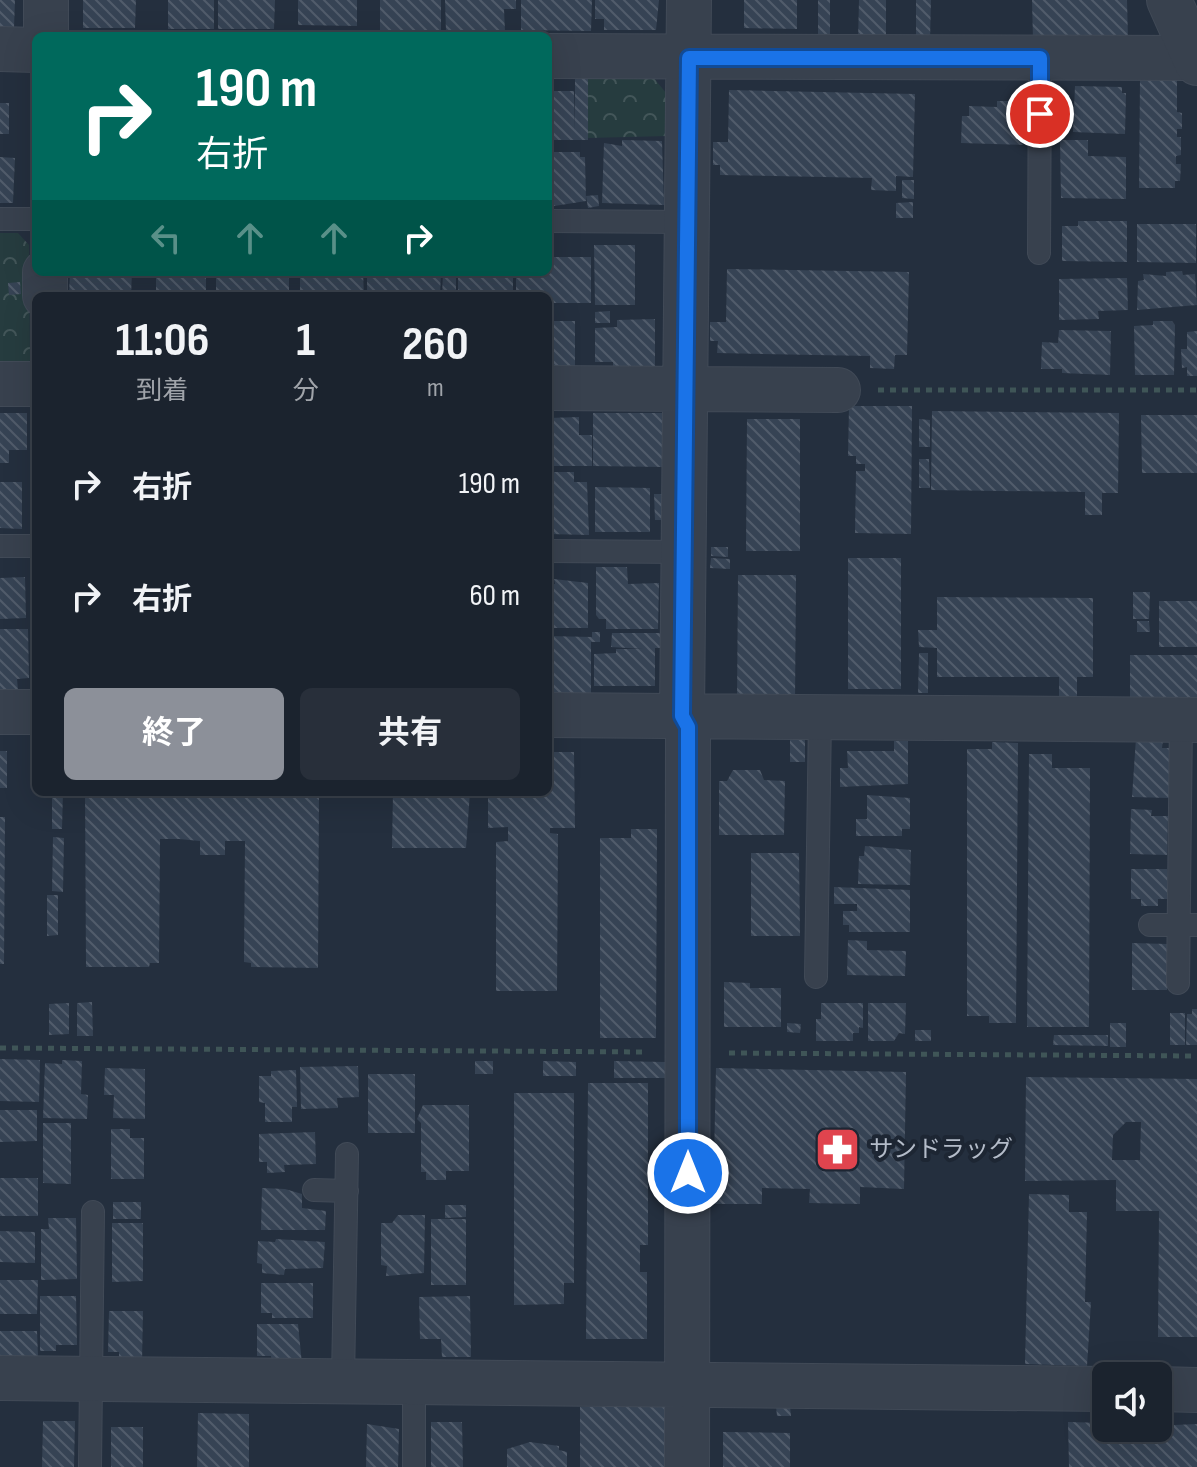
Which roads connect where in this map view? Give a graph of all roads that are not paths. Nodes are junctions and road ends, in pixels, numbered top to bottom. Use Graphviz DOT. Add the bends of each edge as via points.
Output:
graph roads {
  1 [pos="46,0"];
  2 [pos="689,0"];
  3 [pos="1169,0"];
  4 [pos="46,32"];
  5 [pos="0,49"];
  6 [pos="32,50"];
  7 [pos="552,56"];
  8 [pos="689,58"];
  9 [pos="1040,58"];
  10 [pos="1196,60"];
  11 [pos="0,219"];
  12 [pos="32,219"];
  13 [pos="552,221"];
  14 [pos="687,222"];
  15 [pos="1039,253"];
  16 [pos="0,384"];
  17 [pos="32,384"];
  18 [pos="552,388"];
  19 [pos="684,390"];
  20 [pos="838,390"];
  21 [pos="0,546"];
  22 [pos="32,546"];
  23 [pos="552,551"];
  24 [pos="683,552"];
  25 [pos="0,712"];
  26 [pos="32,712"];
  27 [pos="552,715"];
  28 [pos="682,716"];
  29 [pos="820,718"];
  30 [pos="1189,720"];
  31 [pos="1150,925"];
  32 [pos="1188,925"];
  33 [pos="816,977"];
  34 [pos="1178,983"];
  35 [pos="347,1154"];
  36 [pos="314,1190"];
  37 [pos="347,1191"];
  38 [pos="93,1212"];
  39 [pos="0,1378"];
  40 [pos="91,1379"];
  41 [pos="343,1380"];
  42 [pos="414,1381"];
  43 [pos="688,1383"];
  44 [pos="1092,1389"];
  45 [pos="1172,1389"];
  46 [pos="1197,1390"];
  47 [pos="90,1467"];
  48 [pos="414,1467"];
  49 [pos="687,1467"];
  1 -- 4 [label="street"];
  2 -- 8 [label="street"];
  3 -- 10 [label="street"];
  5 -- 6 [label="street"];
  7 -- 8 [label="street"];
  8 -- 9 [label="street"];
  8 -- 14 [label="street"];
  9 -- 10 [label="street"];
  9 -- 15 [label="lane"];
  11 -- 12 [label="lane"];
  13 -- 14 [label="lane"];
  14 -- 19 [label="street"];
  16 -- 17 [label="street"];
  18 -- 19 [label="street"];
  19 -- 20 [label="street"];
  19 -- 24 [label="street"];
  21 -- 22 [label="lane"];
  23 -- 24 [label="lane"];
  24 -- 28 [label="street"];
  25 -- 26 [label="street"];
  27 -- 28 [label="street"];
  28 -- 29 [label="street"];
  28 -- 43 [label="street" via="688,727"];
  29 -- 30 [label="street"];
  29 -- 33 [label="lane"];
  30 -- 32 [label="lane"];
  31 -- 32 [label="lane"];
  32 -- 34 [label="lane"];
  35 -- 37 [label="lane"];
  36 -- 37 [label="lane"];
  37 -- 41 [label="lane"];
  38 -- 40 [label="lane"];
  39 -- 40 [label="street"];
  40 -- 41 [label="street"];
  40 -- 47 [label="lane"];
  41 -- 42 [label="street"];
  42 -- 43 [label="street"];
  42 -- 48 [label="lane"];
  43 -- 44 [label="street"];
  43 -- 49 [label="street"];
  45 -- 46 [label="street"];
}
